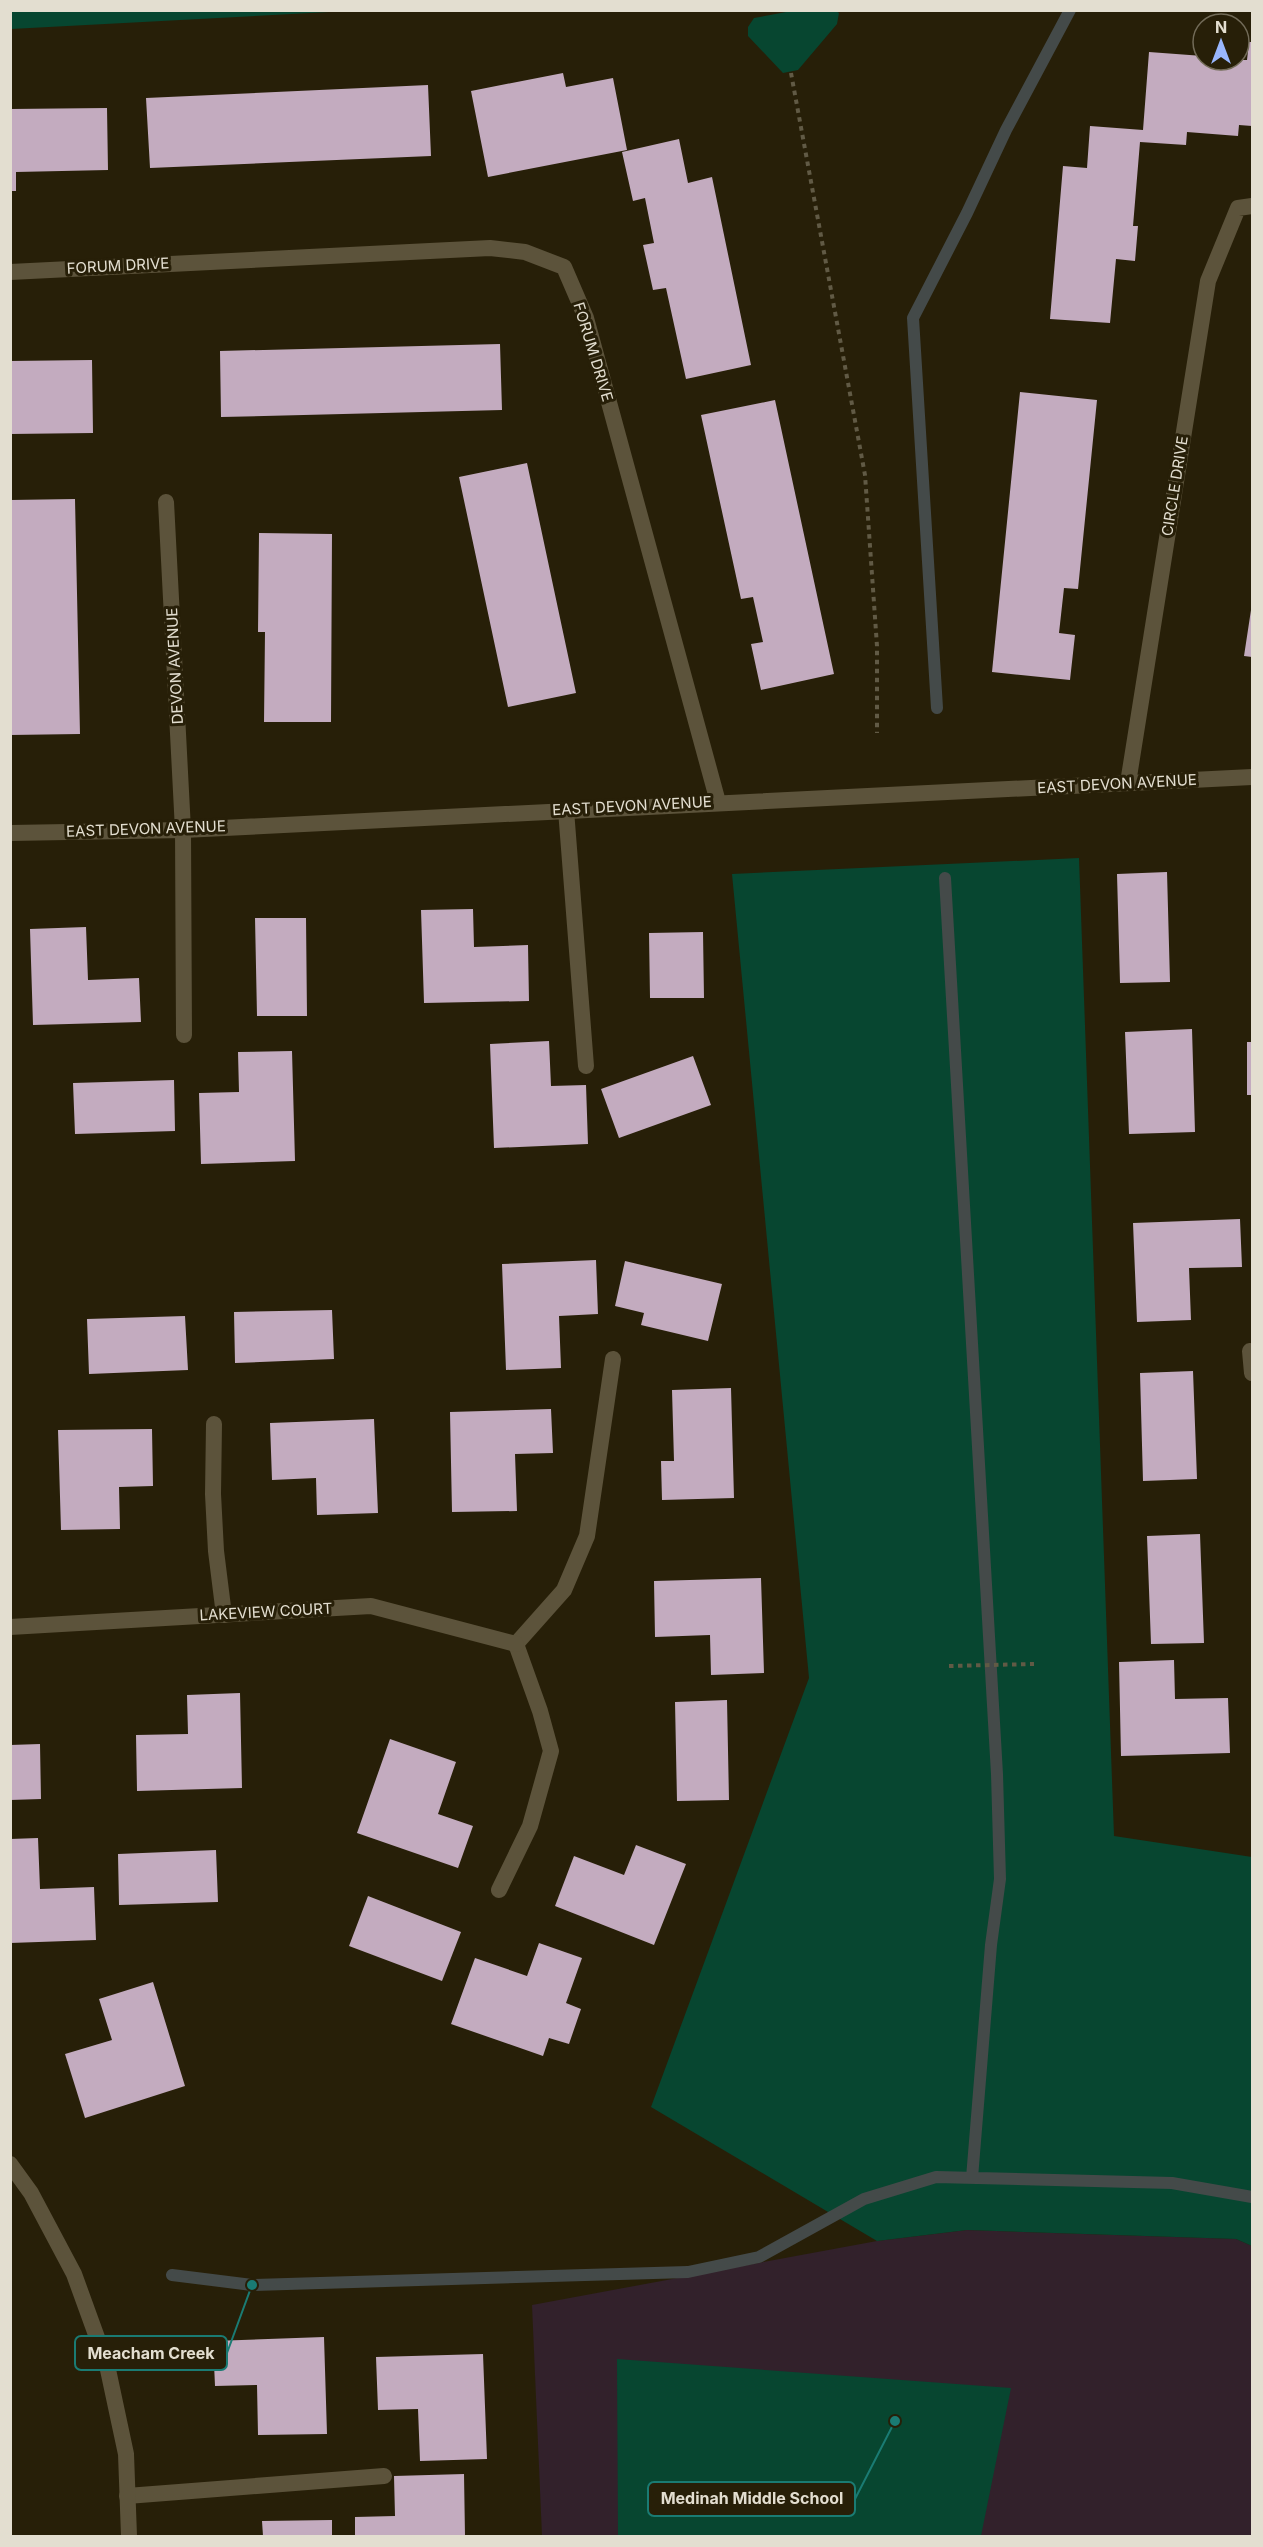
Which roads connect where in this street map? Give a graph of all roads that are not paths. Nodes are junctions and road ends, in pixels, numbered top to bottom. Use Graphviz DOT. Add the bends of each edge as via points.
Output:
graph roads {
  1 [pos="1252,206"];
  2 [pos="10,272"];
  3 [pos="166,502"];
  4 [pos="1252,777"];
  5 [pos="1128,783"];
  6 [pos="717,802"];
  7 [pos="566,810"];
  8 [pos="183,830"];
  9 [pos="10,833"];
  10 [pos="184,1035"];
  11 [pos="586,1066"];
  12 [pos="1250,1351"];
  13 [pos="613,1359"];
  14 [pos="1252,1373"];
  15 [pos="214,1424"];
  16 [pos="224,1615"];
  17 [pos="10,1627"];
  18 [pos="516,1644"];
  19 [pos="499,1890"];
  20 [pos="10,2164"];
  21 [pos="384,2476"];
  22 [pos="127,2496"];
  23 [pos="129,2536"];
  1 -- 5 [label="street, CIRCLE DRIVE" via="1238,208 1208,281"];
  2 -- 6 [label="street, FORUM DRIVE" via="490,248 525,252 564,267 586,318"];
  3 -- 8 [label="street, DEVON AVENUE"];
  4 -- 5 [label="street, EAST DEVON AVENUE"];
  5 -- 6 [label="street, EAST DEVON AVENUE"];
  6 -- 7 [label="street, EAST DEVON AVENUE"];
  7 -- 8 [label="street, EAST DEVON AVENUE"];
  7 -- 11 [label="street"];
  8 -- 9 [label="street, EAST DEVON AVENUE"];
  8 -- 10 [label="street, DEVON AVENUE"];
  12 -- 14 [label="street"];
  13 -- 18 [label="street" via="587,1536 564,1590"];
  15 -- 16 [label="street" via="214,1517"];
  16 -- 17 [label="street, LAKEVIEW COURT"];
  16 -- 18 [label="street, LAKEVIEW COURT" via="372,1606"];
  18 -- 19 [label="street" via="551,1751 530,1826"];
  20 -- 22 [label="street" via="31,2193 74,2274 107,2365 126,2454"];
  21 -- 22 [label="street"];
  22 -- 23 [label="street"];
}
